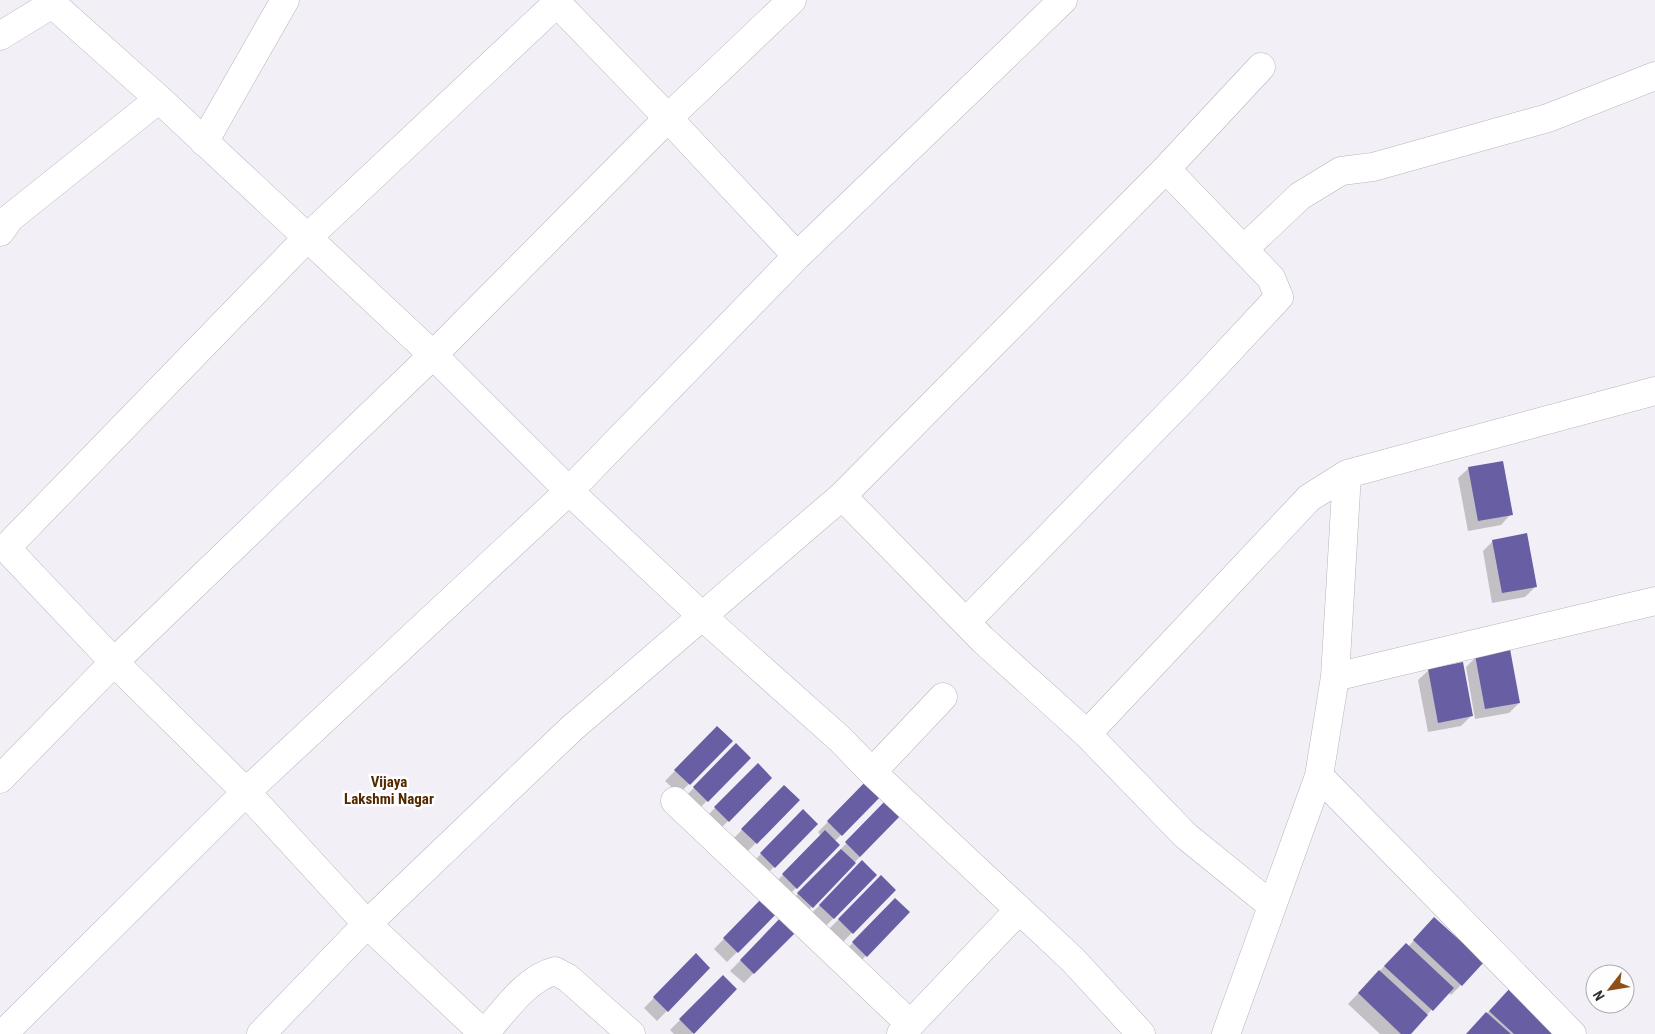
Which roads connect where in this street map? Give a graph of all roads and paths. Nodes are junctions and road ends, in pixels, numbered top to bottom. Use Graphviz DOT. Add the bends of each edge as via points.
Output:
graph roads {
  1 [pos="285,0"];
  2 [pos="792,0"];
  3 [pos="1063,0"];
  4 [pos="50,2"];
  5 [pos="558,2"];
  6 [pos="0,36"];
  7 [pos="1261,67"];
  8 [pos="1655,76"];
  9 [pos="159,100"];
  10 [pos="668,118"];
  11 [pos="204,142"];
  12 [pos="1166,169"];
  13 [pos="0,232"];
  14 [pos="307,238"];
  15 [pos="1244,249"];
  16 [pos="797,256"];
  17 [pos="433,355"];
  18 [pos="1655,390"];
  19 [pos="1347,474"];
  20 [pos="570,491"];
  21 [pos="842,496"];
  22 [pos="3,546"];
  23 [pos="1655,601"];
  24 [pos="703,617"];
  25 [pos="966,622"];
  26 [pos="114,662"];
  27 [pos="1335,677"];
  28 [pos="943,697"];
  29 [pos="1086,734"];
  30 [pos="872,772"];
  31 [pos="1318,776"];
  32 [pos="0,779"];
  33 [pos="246,792"];
  34 [pos="676,801"];
  35 [pos="1271,905"];
  36 [pos="1019,910"];
  37 [pos="368,924"];
  38 [pos="906,1029"];
  39 [pos="3,1034"];
  40 [pos="261,1034"];
  41 [pos="484,1034"];
  42 [pos="631,1034"];
  43 [pos="1140,1034"];
  44 [pos="1226,1034"];
  45 [pos="1572,1034"];
  1 -- 11 [label="street"];
  2 -- 10 [label="street"];
  3 -- 16 [label="street"];
  4 -- 6 [label="street"];
  4 -- 9 [label="street"];
  5 -- 10 [label="street"];
  5 -- 14 [label="street"];
  7 -- 12 [label="street"];
  8 -- 15 [label="street" via="1548,118 1382,164 1341,171 1300,196"];
  9 -- 11 [label="street"];
  9 -- 13 [label="street" via="10,218"];
  10 -- 16 [label="street"];
  10 -- 17 [label="street"];
  11 -- 14 [label="street"];
  12 -- 15 [label="street"];
  12 -- 21 [label="street"];
  14 -- 17 [label="street"];
  14 -- 22 [label="street"];
  15 -- 25 [label="street" via="1271,278 1279,297"];
  16 -- 20 [label="street"];
  17 -- 20 [label="street"];
  17 -- 26 [label="street"];
  18 -- 19 [label="street"];
  19 -- 27 [label="street"];
  19 -- 29 [label="street" via="1309,498"];
  20 -- 24 [label="street"];
  20 -- 33 [label="street"];
  21 -- 24 [label="street"];
  21 -- 25 [label="street"];
  22 -- 26 [label="street"];
  23 -- 27 [label="street"];
  24 -- 30 [label="street" via="840,739"];
  24 -- 37 [label="street" via="571,729"];
  25 -- 29 [label="street"];
  26 -- 32 [label="street"];
  26 -- 33 [label="street"];
  27 -- 31 [label="street"];
  28 -- 30 [label="street"];
  29 -- 35 [label="street" via="1186,836"];
  30 -- 36 [label="street"];
  31 -- 35 [label="street"];
  31 -- 45 [label="street"];
  33 -- 37 [label="street"];
  33 -- 39 [label="street"];
  34 -- 38 [label="street"];
  35 -- 44 [label="street"];
  36 -- 38 [label="street"];
  36 -- 43 [label="street" via="1073,960"];
  37 -- 40 [label="street"];
  37 -- 41 [label="street"];
  41 -- 42 [label="street" via="530,983 555,971 568,978"];
}
